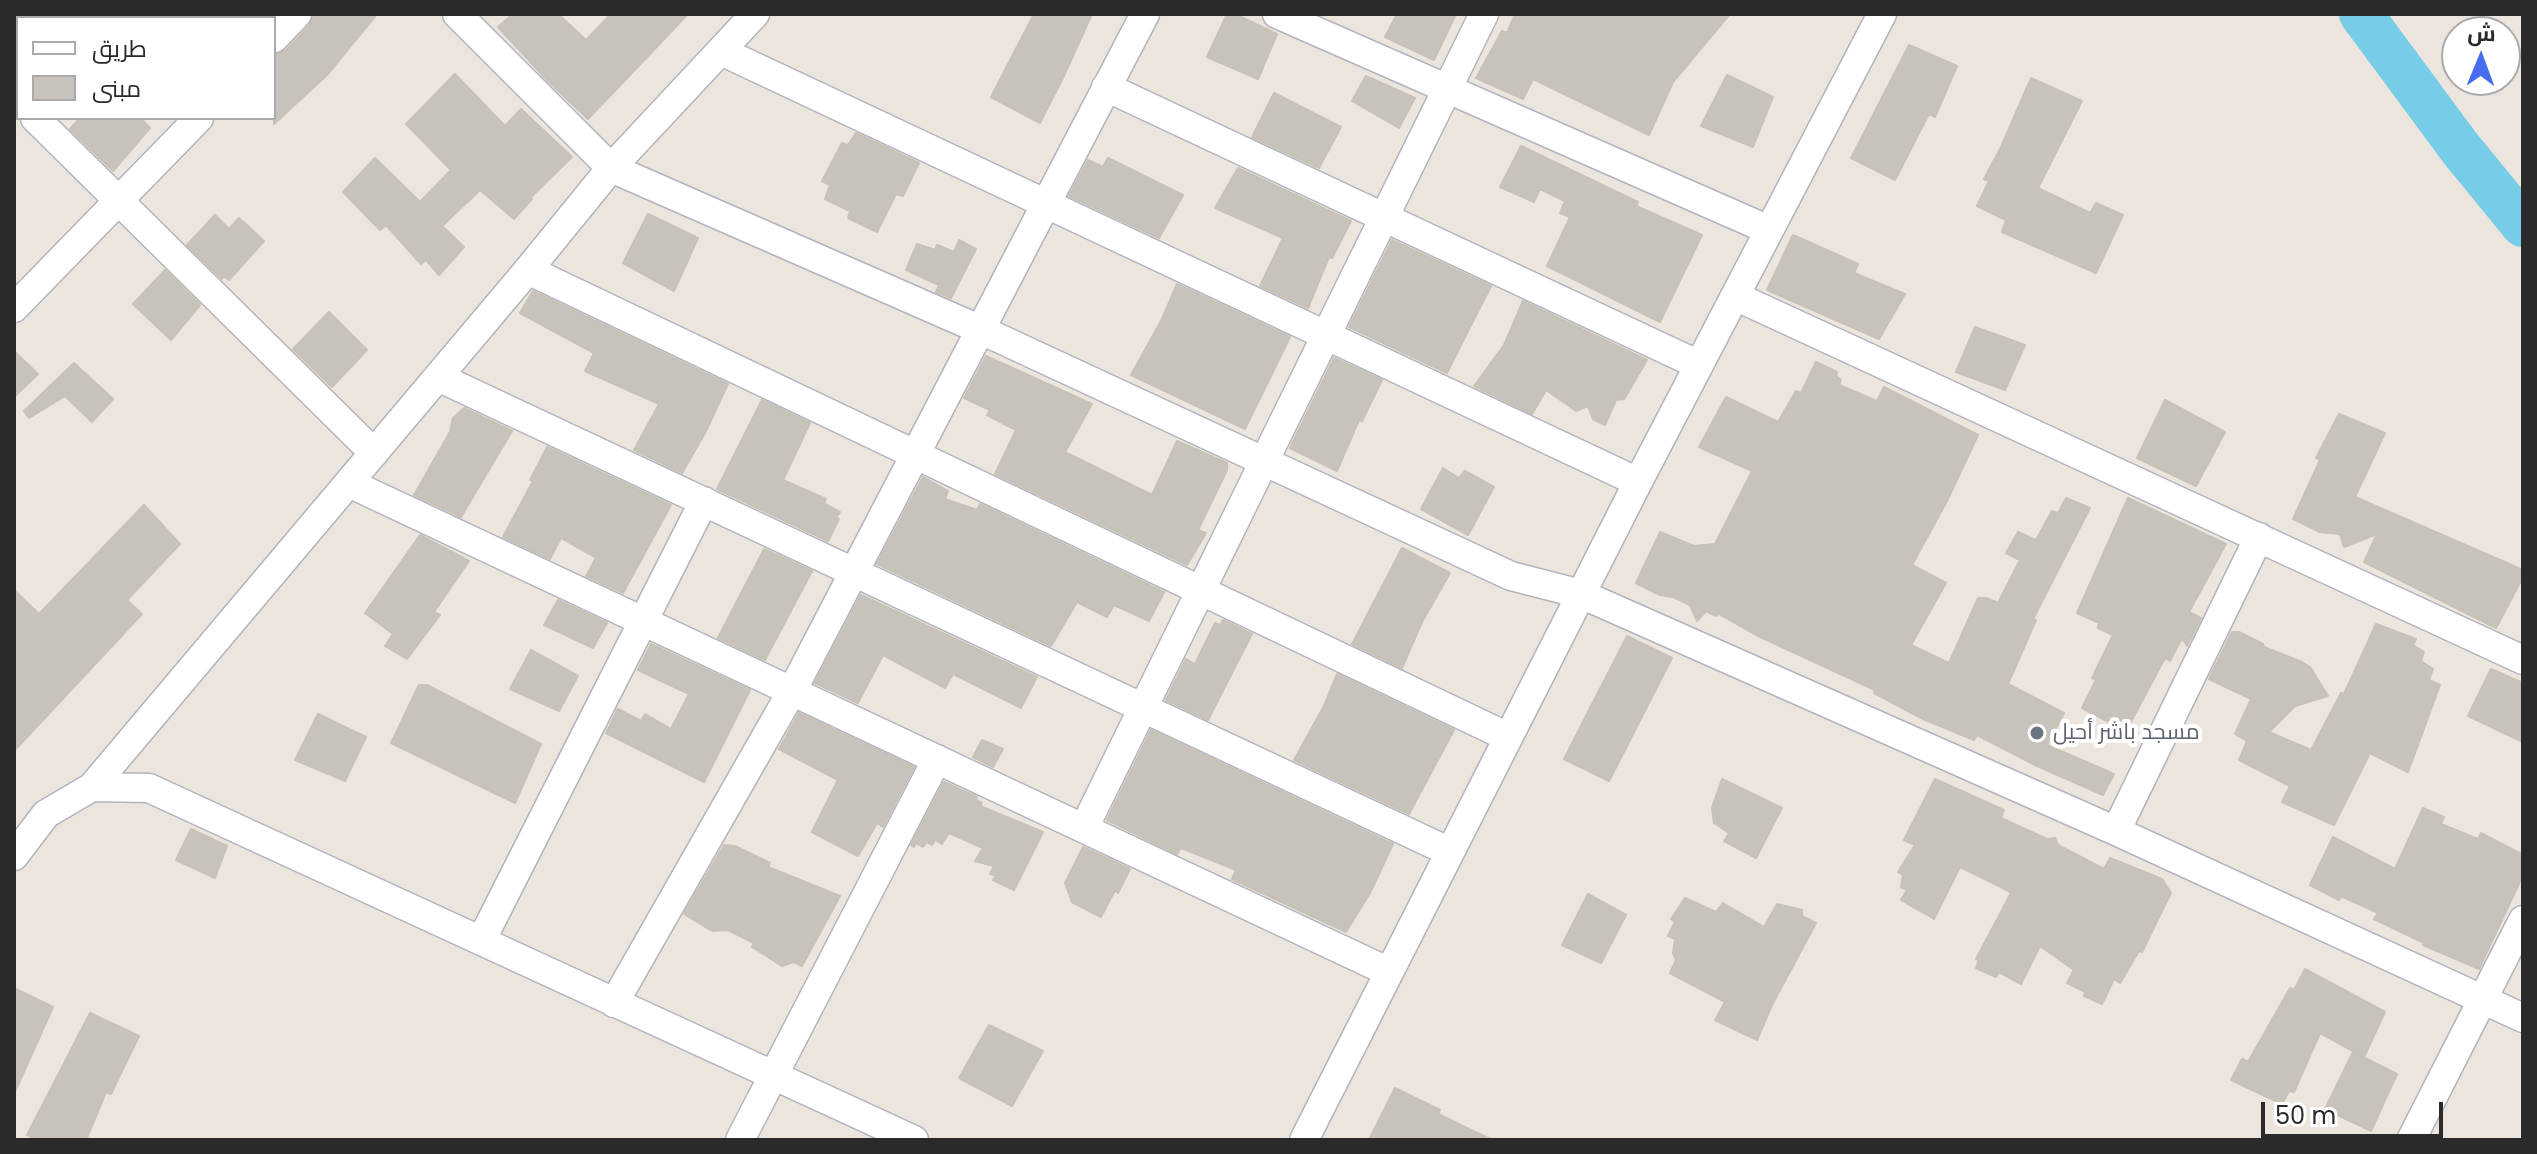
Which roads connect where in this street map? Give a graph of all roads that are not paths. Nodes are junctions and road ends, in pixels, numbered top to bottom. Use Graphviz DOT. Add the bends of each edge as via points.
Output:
graph roads {
  1 [pos="297,14"];
  2 [pos="457,14"];
  3 [pos="755,14"];
  4 [pos="1145,14"];
  5 [pos="1277,14"];
  6 [pos="1484,14"];
  7 [pos="1882,14"];
  8 [pos="276,36"];
  9 [pos="721,51"];
  10 [pos="1106,87"];
  11 [pos="1448,88"];
  12 [pos="37,120"];
  13 [pos="183,123"];
  14 [pos="611,168"];
  15 [pos="120,202"];
  16 [pos="1046,204"];
  17 [pos="1384,218"];
  18 [pos="1769,230"];
  19 [pos="528,270"];
  20 [pos="1735,296"];
  21 [pos="14,308"];
  22 [pos="979,329"];
  23 [pos="1326,336"];
  24 [pos="1699,365"];
  25 [pos="438,377"];
  26 [pos="374,453"];
  27 [pos="915,454"];
  28 [pos="1264,463"];
  29 [pos="1638,482"];
  30 [pos="349,483"];
  31 [pos="704,501"];
  32 [pos="2259,537"];
  33 [pos="854,571"];
  34 [pos="1201,590"];
  35 [pos="1581,594"];
  36 [pos="643,621"];
  37 [pos="2523,660"];
  38 [pos="792,691"];
  39 [pos="1144,707"];
  40 [pos="1508,737"];
  41 [pos="937,759"];
  42 [pos="92,787"];
  43 [pos="1084,828"];
  44 [pos="2116,831"];
  45 [pos="15,851"];
  46 [pos="1450,852"];
  47 [pos="2523,920"];
  48 [pos="481,941"];
  49 [pos="1389,972"];
  50 [pos="2482,1000"];
  51 [pos="614,1003"];
  52 [pos="2523,1018"];
  53 [pos="773,1077"];
  54 [pos="740,1140"];
  55 [pos="914,1140"];
  56 [pos="1304,1140"];
  57 [pos="2411,1140"];
  1 -- 8 [label="street"];
  2 -- 14 [label="street"];
  3 -- 9 [label="street"];
  4 -- 10 [label="street"];
  5 -- 11 [label="street"];
  6 -- 11 [label="street"];
  7 -- 18 [label="street"];
  9 -- 14 [label="street"];
  9 -- 16 [label="street"];
  10 -- 16 [label="street"];
  10 -- 17 [label="street"];
  11 -- 17 [label="street"];
  11 -- 18 [label="street"];
  12 -- 15 [label="street"];
  13 -- 15 [label="street"];
  14 -- 19 [label="street"];
  14 -- 22 [label="street"];
  15 -- 21 [label="street"];
  15 -- 26 [label="street"];
  16 -- 22 [label="street"];
  16 -- 23 [label="street"];
  17 -- 23 [label="street"];
  17 -- 24 [label="street"];
  18 -- 20 [label="street"];
  19 -- 25 [label="street"];
  19 -- 27 [label="street"];
  20 -- 24 [label="street"];
  20 -- 32 [label="street"];
  22 -- 27 [label="street"];
  22 -- 28 [label="street"];
  23 -- 28 [label="street"];
  23 -- 29 [label="street"];
  24 -- 29 [label="street"];
  25 -- 26 [label="street"];
  25 -- 31 [label="street"];
  26 -- 30 [label="street"];
  27 -- 33 [label="street"];
  27 -- 34 [label="street"];
  28 -- 34 [label="street"];
  28 -- 35 [label="street" via="1511,576"];
  29 -- 35 [label="street"];
  30 -- 36 [label="street"];
  30 -- 42 [label="street"];
  31 -- 33 [label="street"];
  31 -- 36 [label="street"];
  32 -- 37 [label="street"];
  32 -- 44 [label="street"];
  33 -- 38 [label="street"];
  33 -- 39 [label="street"];
  34 -- 39 [label="street"];
  34 -- 40 [label="street"];
  35 -- 40 [label="street"];
  35 -- 44 [label="street"];
  36 -- 38 [label="street"];
  36 -- 48 [label="street"];
  38 -- 41 [label="street"];
  38 -- 51 [label="street"];
  39 -- 43 [label="street"];
  39 -- 46 [label="street"];
  40 -- 46 [label="street"];
  41 -- 43 [label="street"];
  41 -- 53 [label="street"];
  42 -- 45 [label="street" via="46,814"];
  42 -- 48 [label="street" via="149,788"];
  43 -- 49 [label="street"];
  44 -- 50 [label="street"];
  46 -- 49 [label="street"];
  47 -- 50 [label="street"];
  48 -- 51 [label="street"];
  49 -- 56 [label="street"];
  50 -- 52 [label="street"];
  50 -- 57 [label="street"];
  51 -- 53 [label="street"];
  53 -- 54 [label="street"];
  53 -- 55 [label="street"];
}
